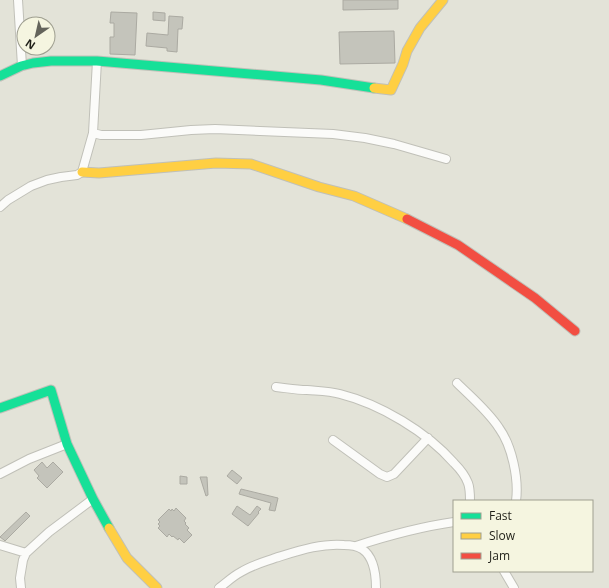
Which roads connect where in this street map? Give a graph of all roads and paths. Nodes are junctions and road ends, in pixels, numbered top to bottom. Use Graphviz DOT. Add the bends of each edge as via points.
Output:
graph roads {
  1 [pos="18,0"];
  2 [pos="443,0"];
  3 [pos="97,61"];
  4 [pos="22,66"];
  5 [pos="0,76"];
  6 [pos="93,133"];
  7 [pos="446,159"];
  8 [pos="82,172"];
  9 [pos="0,207"];
  10 [pos="575,331"];
  11 [pos="457,383"];
  12 [pos="276,387"];
  13 [pos="0,408"];
  14 [pos="428,438"];
  15 [pos="333,440"];
  16 [pos="67,444"];
  17 [pos="0,474"];
  18 [pos="93,499"];
  19 [pos="470,500"];
  20 [pos="516,500"];
  21 [pos="453,522"];
  22 [pos="0,546"];
  23 [pos="356,546"];
  24 [pos="26,553"];
  25 [pos="505,572"];
  26 [pos="21,588"];
  27 [pos="157,588"];
  28 [pos="219,588"];
  29 [pos="376,588"];
  30 [pos="514,588"];
  1 -- 4 [label="street"];
  2 -- 3 [label="street" via="420,28 407,51 391,90 321,80"];
  3 -- 4 [label="street" via="33,63"];
  3 -- 6 [label="street"];
  4 -- 5 [label="street"];
  6 -- 7 [label="street" via="141,135 215,129 333,134 394,144"];
  6 -- 8 [label="street"];
  8 -- 9 [label="street" via="31,186"];
  8 -- 10 [label="street" via="240,163 251,164 354,196 458,245 535,298"];
  11 -- 20 [label="street" via="500,428 508,444 516,472"];
  12 -- 14 [label="street" via="326,391 355,398 381,409"];
  13 -- 16 [label="street" via="50,390"];
  14 -- 15 [label="street" via="394,474 387,477"];
  14 -- 19 [label="street" via="462,471 468,482"];
  16 -- 17 [label="street"];
  16 -- 18 [label="street"];
  18 -- 24 [label="street" via="48,532"];
  18 -- 27 [label="street" via="120,547"];
  21 -- 23 [label="street" via="400,532"];
  22 -- 24 [label="street"];
  23 -- 28 [label="street" via="332,544 299,551 257,564"];
  23 -- 29 [label="street" via="363,549 369,557 375,572"];
  24 -- 26 [label="street" via="20,573"];
  25 -- 30 [label="street"];
}
